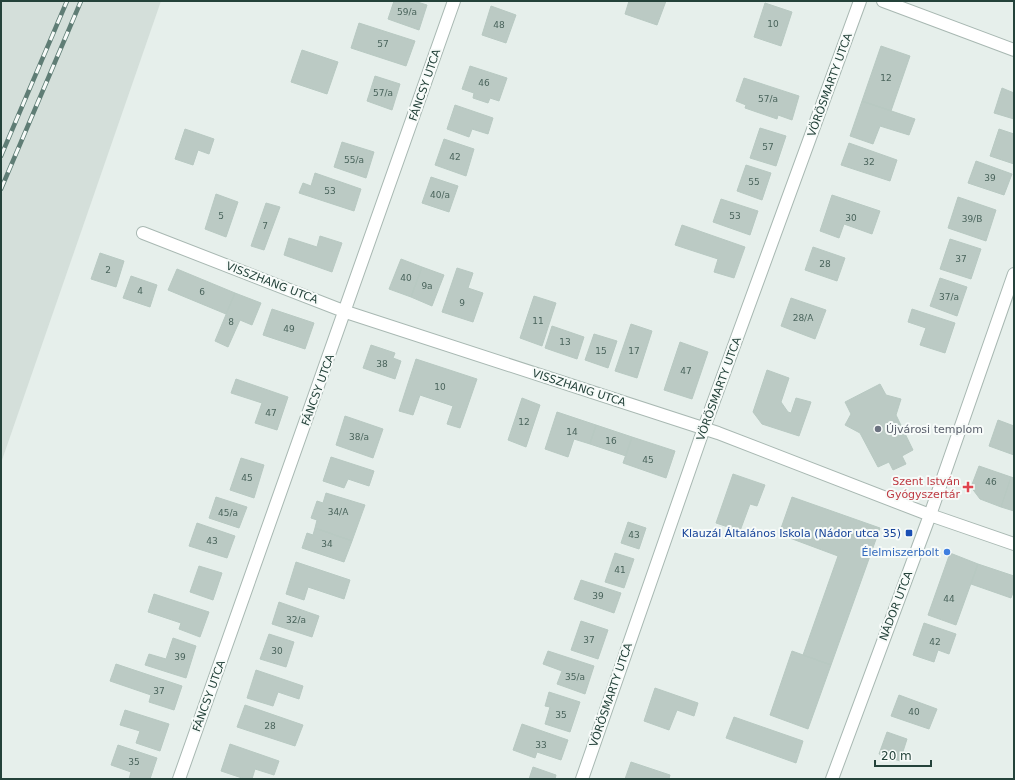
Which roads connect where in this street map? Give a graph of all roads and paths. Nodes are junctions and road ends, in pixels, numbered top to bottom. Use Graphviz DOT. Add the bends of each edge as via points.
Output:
graph roads {
  1 [pos="454,1"];
  2 [pos="860,1"];
  3 [pos="882,1"];
  4 [pos="1014,50"];
  5 [pos="143,233"];
  6 [pos="1014,274"];
  7 [pos="346,312"];
  8 [pos="704,428"];
  9 [pos="930,515"];
  10 [pos="1014,544"];
  11 [pos="179,779"];
  12 [pos="582,779"];
  13 [pos="832,779"];
  1 -- 7 [label="street, FÁNCSY UTCA"];
  2 -- 8 [label="street, VÖRÖSMARTY UTCA"];
  3 -- 4 [label="street"];
  5 -- 7 [label="street, VISSZHANG UTCA"];
  6 -- 9 [label="street, NÁDOR UTCA"];
  7 -- 8 [label="street, VISSZHANG UTCA"];
  7 -- 11 [label="street, FÁNCSY UTCA"];
  8 -- 9 [label="street, VISSZHANG UTCA"];
  8 -- 12 [label="street, VÖRÖSMARTY UTCA"];
  9 -- 10 [label="street, VISSZHANG UTCA"];
  9 -- 13 [label="street, NÁDOR UTCA"];
}
